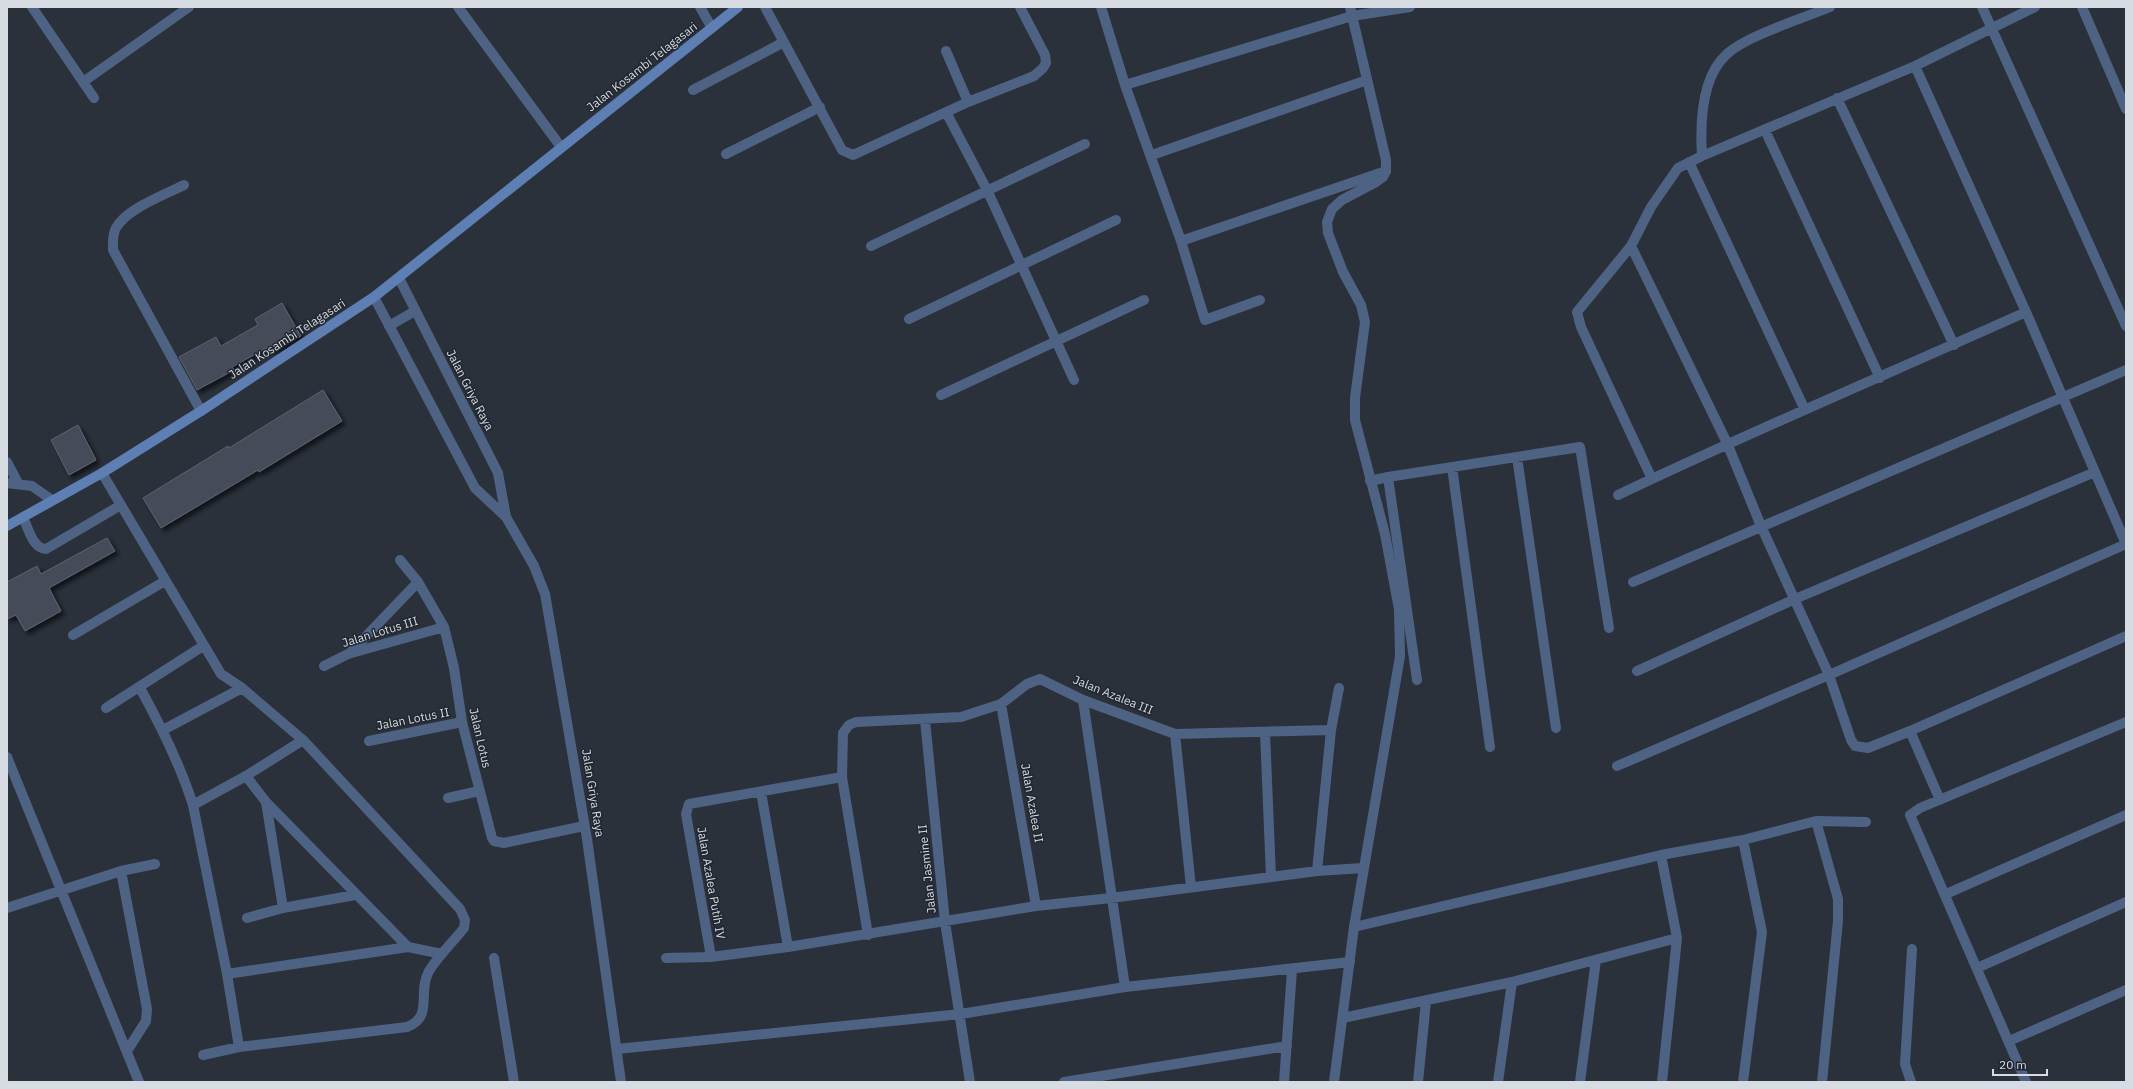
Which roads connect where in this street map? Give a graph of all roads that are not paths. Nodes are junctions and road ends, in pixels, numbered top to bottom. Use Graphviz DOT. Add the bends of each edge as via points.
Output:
graph roads {
  1 [pos="32,7"];
  2 [pos="189,7"];
  3 [pos="458,7"];
  4 [pos="700,7"];
  5 [pos="738,7"];
  6 [pos="765,7"];
  7 [pos="1020,7"];
  8 [pos="1101,7"];
  9 [pos="1410,7"];
  10 [pos="1830,7"];
  11 [pos="1982,7"];
  12 [pos="2035,7"];
  13 [pos="2082,7"];
  14 [pos="1351,12"];
  15 [pos="1990,27"];
  16 [pos="712,28"];
  17 [pos="784,42"];
  18 [pos="946,50"];
  19 [pos="1915,66"];
  20 [pos="1367,80"];
  21 [pos="83,82"];
  22 [pos="1125,85"];
  23 [pos="693,90"];
  24 [pos="94,98"];
  25 [pos="1837,98"];
  26 [pos="968,102"];
  27 [pos="820,107"];
  28 [pos="2126,109"];
  29 [pos="946,112"];
  30 [pos="1765,130"];
  31 [pos="1085,144"];
  32 [pos="562,146"];
  33 [pos="726,154"];
  34 [pos="1152,155"];
  35 [pos="1702,156"];
  36 [pos="1689,162"];
  37 [pos="1386,171"];
  38 [pos="184,185"];
  39 [pos="988,192"];
  40 [pos="1116,220"];
  41 [pos="1181,241"];
  42 [pos="871,246"];
  43 [pos="1631,246"];
  44 [pos="1022,265"];
  45 [pos="399,278"];
  46 [pos="374,297"];
  47 [pos="1144,300"];
  48 [pos="1260,300"];
  49 [pos="415,311"];
  50 [pos="2026,312"];
  51 [pos="909,318"];
  52 [pos="389,326"];
  53 [pos="2126,326"];
  54 [pos="1057,341"];
  55 [pos="1954,345"];
  56 [pos="2126,370"];
  57 [pos="1880,378"];
  58 [pos="1074,380"];
  59 [pos="941,395"];
  60 [pos="2062,397"];
  61 [pos="1804,410"];
  62 [pos="201,411"];
  63 [pos="1727,443"];
  64 [pos="1517,458"];
  65 [pos="7,462"];
  66 [pos="1452,467"];
  67 [pos="2095,472"];
  68 [pos="102,473"];
  69 [pos="1388,477"];
  70 [pos="1652,479"];
  71 [pos="1370,481"];
  72 [pos="18,483"];
  73 [pos="7,484"];
  74 [pos="1618,495"];
  75 [pos="52,500"];
  76 [pos="121,505"];
  77 [pos="23,517"];
  78 [pos="506,517"];
  79 [pos="7,526"];
  80 [pos="1761,526"];
  81 [pos="2126,544"];
  82 [pos="400,560"];
  83 [pos="165,581"];
  84 [pos="418,582"];
  85 [pos="1633,582"];
  86 [pos="1795,599"];
  87 [pos="444,627"];
  88 [pos="1609,628"];
  89 [pos="73,635"];
  90 [pos="2126,636"];
  91 [pos="203,646"];
  92 [pos="348,654"];
  93 [pos="324,666"];
  94 [pos="1637,671"];
  95 [pos="1829,675"];
  96 [pos="1417,680"];
  97 [pos="140,688"];
  98 [pos="242,688"];
  99 [pos="1339,688"];
  100 [pos="1083,700"];
  101 [pos="1001,704"];
  102 [pos="106,708"];
  103 [pos="925,720"];
  104 [pos="462,722"];
  105 [pos="2126,722"];
  106 [pos="1556,728"];
  107 [pos="163,730"];
  108 [pos="1331,730"];
  109 [pos="1910,731"];
  110 [pos="1265,732"];
  111 [pos="1175,734"];
  112 [pos="303,740"];
  113 [pos="369,741"];
  114 [pos="1490,748"];
  115 [pos="7,757"];
  116 [pos="1617,766"];
  117 [pos="246,776"];
  118 [pos="842,777"];
  119 [pos="479,791"];
  120 [pos="761,792"];
  121 [pos="448,798"];
  122 [pos="1940,800"];
  123 [pos="266,802"];
  124 [pos="193,805"];
  125 [pos="2126,815"];
  126 [pos="1816,821"];
  127 [pos="1866,822"];
  128 [pos="584,826"];
  129 [pos="1744,840"];
  130 [pos="1661,854"];
  131 [pos="155,864"];
  132 [pos="1363,868"];
  133 [pos="121,871"];
  134 [pos="1317,871"];
  135 [pos="1271,877"];
  136 [pos="1191,887"];
  137 [pos="61,890"];
  138 [pos="1946,894"];
  139 [pos="356,895"];
  140 [pos="1111,898"];
  141 [pos="2126,902"];
  142 [pos="1036,906"];
  143 [pos="7,908"];
  144 [pos="284,908"];
  145 [pos="247,918"];
  146 [pos="946,922"];
  147 [pos="1354,927"];
  148 [pos="868,935"];
  149 [pos="1676,938"];
  150 [pos="408,947"];
  151 [pos="788,947"];
  152 [pos="1912,950"];
  153 [pos="442,954"];
  154 [pos="710,957"];
  155 [pos="494,958"];
  156 [pos="666,958"];
  157 [pos="1596,960"];
  158 [pos="1350,962"];
  159 [pos="1977,968"];
  160 [pos="1292,970"];
  161 [pos="227,974"];
  162 [pos="1512,982"];
  163 [pos="1125,987"];
  164 [pos="2126,990"];
  165 [pos="1426,1001"];
  166 [pos="961,1014"];
  167 [pos="1343,1018"];
  168 [pos="2009,1041"];
  169 [pos="1287,1046"];
  170 [pos="239,1047"];
  171 [pos="617,1049"];
  172 [pos="127,1051"];
  173 [pos="203,1055"];
  174 [pos="139,1082"];
  175 [pos="514,1082"];
  176 [pos="621,1082"];
  177 [pos="970,1082"];
  178 [pos="1064,1082"];
  179 [pos="1284,1082"];
  180 [pos="1334,1082"];
  181 [pos="1418,1082"];
  182 [pos="1498,1082"];
  183 [pos="1580,1082"];
  184 [pos="1662,1082"];
  185 [pos="1743,1082"];
  186 [pos="1822,1082"];
  187 [pos="1911,1082"];
  188 [pos="2026,1082"];
  1 -- 21 [label="street"];
  2 -- 21 [label="street"];
  3 -- 32 [label="street"];
  4 -- 16 [label="street"];
  5 -- 16 [label="main road, Jalan Kosambi Telagasari"];
  6 -- 17 [label="street"];
  7 -- 26 [label="street" via="1045,55 1046,63 1034,76"];
  8 -- 22 [label="street"];
  9 -- 14 [label="street"];
  10 -- 35 [label="street" via="1745,42 1727,54 1716,67 1702,111"];
  11 -- 15 [label="street"];
  12 -- 15 [label="street"];
  13 -- 28 [label="street"];
  14 -- 20 [label="street"];
  14 -- 22 [label="street"];
  15 -- 19 [label="street"];
  15 -- 53 [label="street"];
  16 -- 32 [label="main road, Jalan Kosambi Telagasari"];
  17 -- 23 [label="street"];
  17 -- 27 [label="street"];
  18 -- 26 [label="street"];
  19 -- 25 [label="street"];
  19 -- 50 [label="street"];
  20 -- 34 [label="street"];
  20 -- 37 [label="street" via="1386,160"];
  21 -- 24 [label="street"];
  22 -- 34 [label="street"];
  25 -- 30 [label="street"];
  25 -- 55 [label="street"];
  26 -- 29 [label="street"];
  27 -- 29 [label="street" via="842,150 853,155"];
  27 -- 33 [label="street"];
  29 -- 39 [label="street"];
  30 -- 35 [label="street"];
  30 -- 57 [label="street"];
  31 -- 39 [label="street"];
  32 -- 45 [label="main road, Jalan Kosambi Telagasari"];
  34 -- 41 [label="street"];
  35 -- 36 [label="street"];
  36 -- 43 [label="street" via="1678,168 1667,182"];
  36 -- 61 [label="street"];
  37 -- 41 [label="street"];
  37 -- 71 [label="street" via="1376,182 1342,200 1332,209 1327,222 1328,233 1343,272 1361,305 1365,322 1355,398 1355,420"];
  38 -- 62 [label="street" via="124,217 115,229 112,240 113,250"];
  39 -- 42 [label="street"];
  39 -- 44 [label="street"];
  40 -- 44 [label="street"];
  41 -- 48 [label="street" via="1205,320"];
  43 -- 63 [label="street"];
  43 -- 70 [label="street" via="1577,312 1581,327"];
  44 -- 51 [label="street"];
  44 -- 54 [label="street"];
  45 -- 46 [label="main road, Jalan Kosambi Telagasari"];
  45 -- 49 [label="street, Jalan Griya Raya"];
  46 -- 52 [label="street, Jalan Griya Raya"];
  46 -- 62 [label="main road, Jalan Kosambi Telagasari"];
  47 -- 54 [label="street"];
  49 -- 52 [label="street"];
  49 -- 78 [label="street, Jalan Griya Raya" via="498,473"];
  50 -- 55 [label="street"];
  50 -- 60 [label="street"];
  52 -- 78 [label="street, Jalan Griya Raya" via="475,488"];
  54 -- 58 [label="street"];
  54 -- 59 [label="street"];
  55 -- 57 [label="street"];
  56 -- 60 [label="street"];
  57 -- 61 [label="street"];
  60 -- 67 [label="street"];
  60 -- 80 [label="street"];
  61 -- 63 [label="street"];
  62 -- 68 [label="main road, Jalan Kosambi Telagasari"];
  63 -- 70 [label="street"];
  63 -- 80 [label="street"];
  64 -- 66 [label="street"];
  64 -- 88 [label="street" via="1580,448"];
  64 -- 106 [label="street"];
  65 -- 72 [label="street"];
  66 -- 69 [label="street"];
  66 -- 114 [label="street"];
  67 -- 81 [label="street"];
  67 -- 86 [label="street"];
  68 -- 75 [label="main road, Jalan Kosambi Telagasari"];
  68 -- 76 [label="street"];
  69 -- 71 [label="street"];
  69 -- 96 [label="street"];
  70 -- 74 [label="street"];
  71 -- 132 [label="street" via="1385,534 1400,609 1400,656"];
  72 -- 73 [label="street"];
  72 -- 75 [label="street" via="32,486"];
  75 -- 77 [label="main road, Jalan Kosambi Telagasari"];
  76 -- 77 [label="street" via="46,550 36,544"];
  76 -- 83 [label="street"];
  77 -- 79 [label="main road, Jalan Kosambi Telagasari"];
  78 -- 128 [label="street, Jalan Griya Raya" via="534,566 545,594"];
  80 -- 85 [label="street"];
  80 -- 86 [label="street"];
  81 -- 95 [label="street"];
  82 -- 84 [label="street, Jalan Lotus"];
  83 -- 89 [label="street"];
  83 -- 91 [label="street"];
  84 -- 87 [label="street, Jalan Lotus"];
  84 -- 92 [label="street"];
  86 -- 94 [label="street"];
  86 -- 95 [label="street"];
  87 -- 92 [label="street, Jalan Lotus III"];
  87 -- 104 [label="street, Jalan Lotus" via="454,668"];
  90 -- 109 [label="street"];
  91 -- 97 [label="street"];
  91 -- 98 [label="street" via="221,674"];
  92 -- 93 [label="street, Jalan Lotus III"];
  95 -- 109 [label="street" via="1855,746 1868,748"];
  95 -- 116 [label="street"];
  97 -- 102 [label="street"];
  97 -- 107 [label="street"];
  98 -- 107 [label="street"];
  98 -- 112 [label="street"];
  99 -- 108 [label="street"];
  100 -- 101 [label="street, Jalan Azalea III" via="1040,679 1027,684"];
  100 -- 111 [label="street, Jalan Azalea III"];
  100 -- 140 [label="street"];
  101 -- 103 [label="street, Jalan Azalea III" via="961,717"];
  101 -- 142 [label="street, Jalan Azalea II"];
  103 -- 118 [label="street, Jalan Azalea III" via="856,722 849,725 843,733"];
  103 -- 146 [label="street, Jalan Jasmine II"];
  104 -- 113 [label="street, Jalan Lotus II"];
  104 -- 119 [label="street, Jalan Lotus"];
  105 -- 122 [label="street"];
  107 -- 124 [label="street" via="185,779"];
  108 -- 110 [label="street, Jalan Azalea III"];
  108 -- 134 [label="street"];
  109 -- 122 [label="street"];
  110 -- 111 [label="street, Jalan Azalea III"];
  110 -- 135 [label="street"];
  111 -- 136 [label="street"];
  112 -- 117 [label="street"];
  112 -- 153 [label="street" via="460,909 466,920 464,928"];
  115 -- 137 [label="street"];
  117 -- 123 [label="street"];
  117 -- 124 [label="street"];
  118 -- 120 [label="street"];
  118 -- 148 [label="street"];
  119 -- 121 [label="street"];
  119 -- 128 [label="street, Jalan Lotus" via="494,841 504,843"];
  120 -- 151 [label="street"];
  120 -- 154 [label="street, Jalan Azalea Putih IV" via="694,801 687,808"];
  122 -- 138 [label="street" via="1910,815"];
  123 -- 139 [label="street"];
  123 -- 144 [label="street"];
  124 -- 161 [label="street"];
  125 -- 138 [label="street"];
  126 -- 127 [label="street"];
  126 -- 129 [label="street"];
  126 -- 186 [label="street" via="1838,899"];
  128 -- 171 [label="street, Jalan Griya Raya"];
  129 -- 130 [label="street"];
  129 -- 185 [label="street" via="1762,932"];
  130 -- 147 [label="street"];
  130 -- 149 [label="street"];
  131 -- 133 [label="street"];
  132 -- 134 [label="street"];
  132 -- 147 [label="street"];
  133 -- 137 [label="street"];
  133 -- 172 [label="street" via="147,1009 146,1021"];
  134 -- 135 [label="street"];
  135 -- 136 [label="street"];
  136 -- 140 [label="street"];
  137 -- 143 [label="street"];
  137 -- 172 [label="street"];
  138 -- 159 [label="street"];
  139 -- 144 [label="street"];
  139 -- 150 [label="street"];
  140 -- 142 [label="street"];
  140 -- 163 [label="street"];
  141 -- 159 [label="street"];
  142 -- 146 [label="street"];
  144 -- 145 [label="street"];
  146 -- 148 [label="street"];
  146 -- 166 [label="street, Jalan Jasmine II"];
  147 -- 158 [label="street"];
  148 -- 151 [label="street"];
  149 -- 157 [label="street"];
  149 -- 184 [label="street"];
  150 -- 153 [label="street"];
  150 -- 161 [label="street"];
  151 -- 154 [label="street"];
  152 -- 187 [label="street" via="1905,1064"];
  153 -- 170 [label="street" via="429,971 424,985 421,1018 413,1025"];
  154 -- 156 [label="street"];
  155 -- 175 [label="street"];
  157 -- 162 [label="street"];
  157 -- 183 [label="street"];
  158 -- 160 [label="street"];
  158 -- 167 [label="street"];
  159 -- 168 [label="street"];
  160 -- 163 [label="street"];
  160 -- 169 [label="street"];
  161 -- 170 [label="street"];
  162 -- 165 [label="street"];
  162 -- 182 [label="street"];
  163 -- 166 [label="street"];
  164 -- 168 [label="street"];
  165 -- 167 [label="street"];
  165 -- 181 [label="street"];
  166 -- 171 [label="street"];
  166 -- 177 [label="street, Jalan Jasmine II"];
  167 -- 180 [label="street"];
  168 -- 188 [label="street"];
  169 -- 178 [label="street"];
  169 -- 179 [label="street"];
  170 -- 173 [label="street"];
  171 -- 176 [label="street, Jalan Griya Raya"];
  172 -- 174 [label="street"];
}
